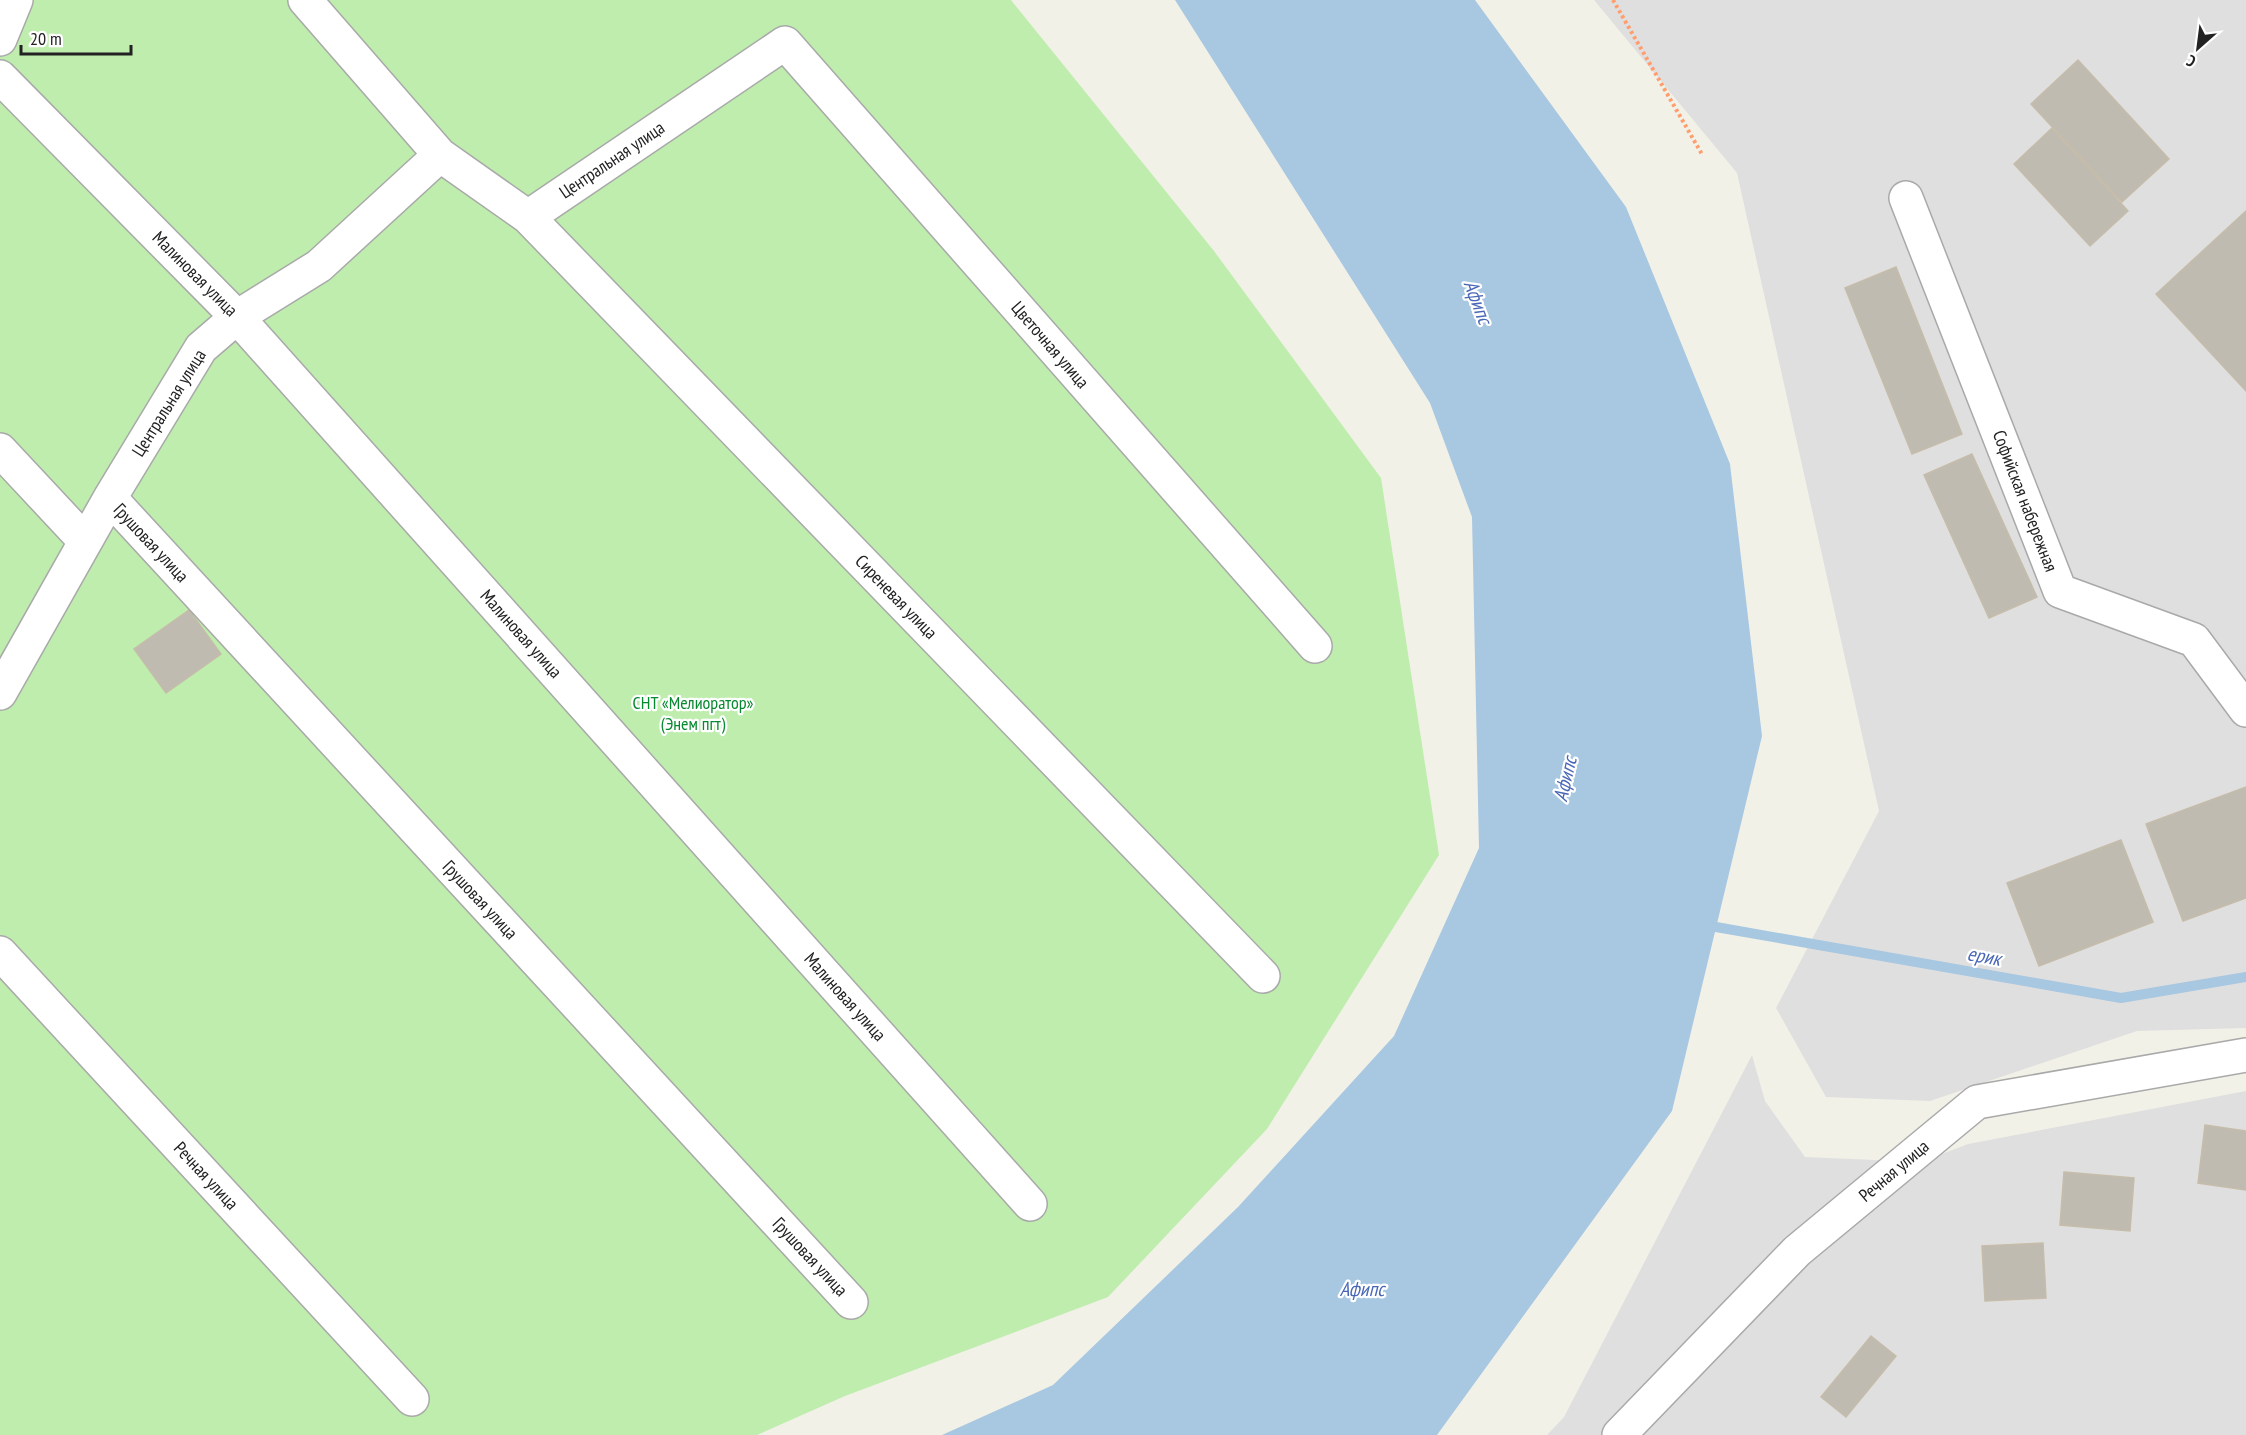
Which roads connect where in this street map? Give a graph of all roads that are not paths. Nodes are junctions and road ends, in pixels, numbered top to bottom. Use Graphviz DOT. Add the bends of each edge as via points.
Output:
graph roads {
  1 [pos="16,0"];
  2 [pos="305,0"];
  3 [pos="0,39"];
  4 [pos="785,43"];
  5 [pos="0,77"];
  6 [pos="440,155"];
  7 [pos="1906,198"];
  8 [pos="528,217"];
  9 [pos="237,316"];
  10 [pos="0,450"];
  11 [pos="110,498"];
  12 [pos="85,541"];
  13 [pos="1315,646"];
  14 [pos="0,693"];
  15 [pos="2246,710"];
  16 [pos="0,953"];
  17 [pos="1263,976"];
  18 [pos="2246,1055"];
  19 [pos="1030,1204"];
  20 [pos="851,1302"];
  21 [pos="412,1399"];
  22 [pos="1619,1435"];
  1 -- 3 [label="street"];
  2 -- 6 [label="street"];
  4 -- 8 [label="street, Центральная улица"];
  4 -- 13 [label="street, Цветочная улица"];
  5 -- 9 [label="street, Малиновая улица"];
  6 -- 8 [label="street"];
  6 -- 9 [label="street, Центральная улица" via="319,266"];
  7 -- 15 [label="street, Софийская набережная" via="2060,591 2194,640"];
  8 -- 17 [label="street, Сиреневая улица"];
  9 -- 11 [label="street, Центральная улица" via="201,348"];
  9 -- 19 [label="street, Малиновая улица"];
  10 -- 12 [label="street"];
  11 -- 12 [label="street, Центральная улица"];
  11 -- 20 [label="street, Грушовая улица"];
  12 -- 14 [label="street, Центральная улица"];
  16 -- 21 [label="street, Речная улица"];
  18 -- 22 [label="street, Речная улица" via="1977,1102 1797,1251"];
}
